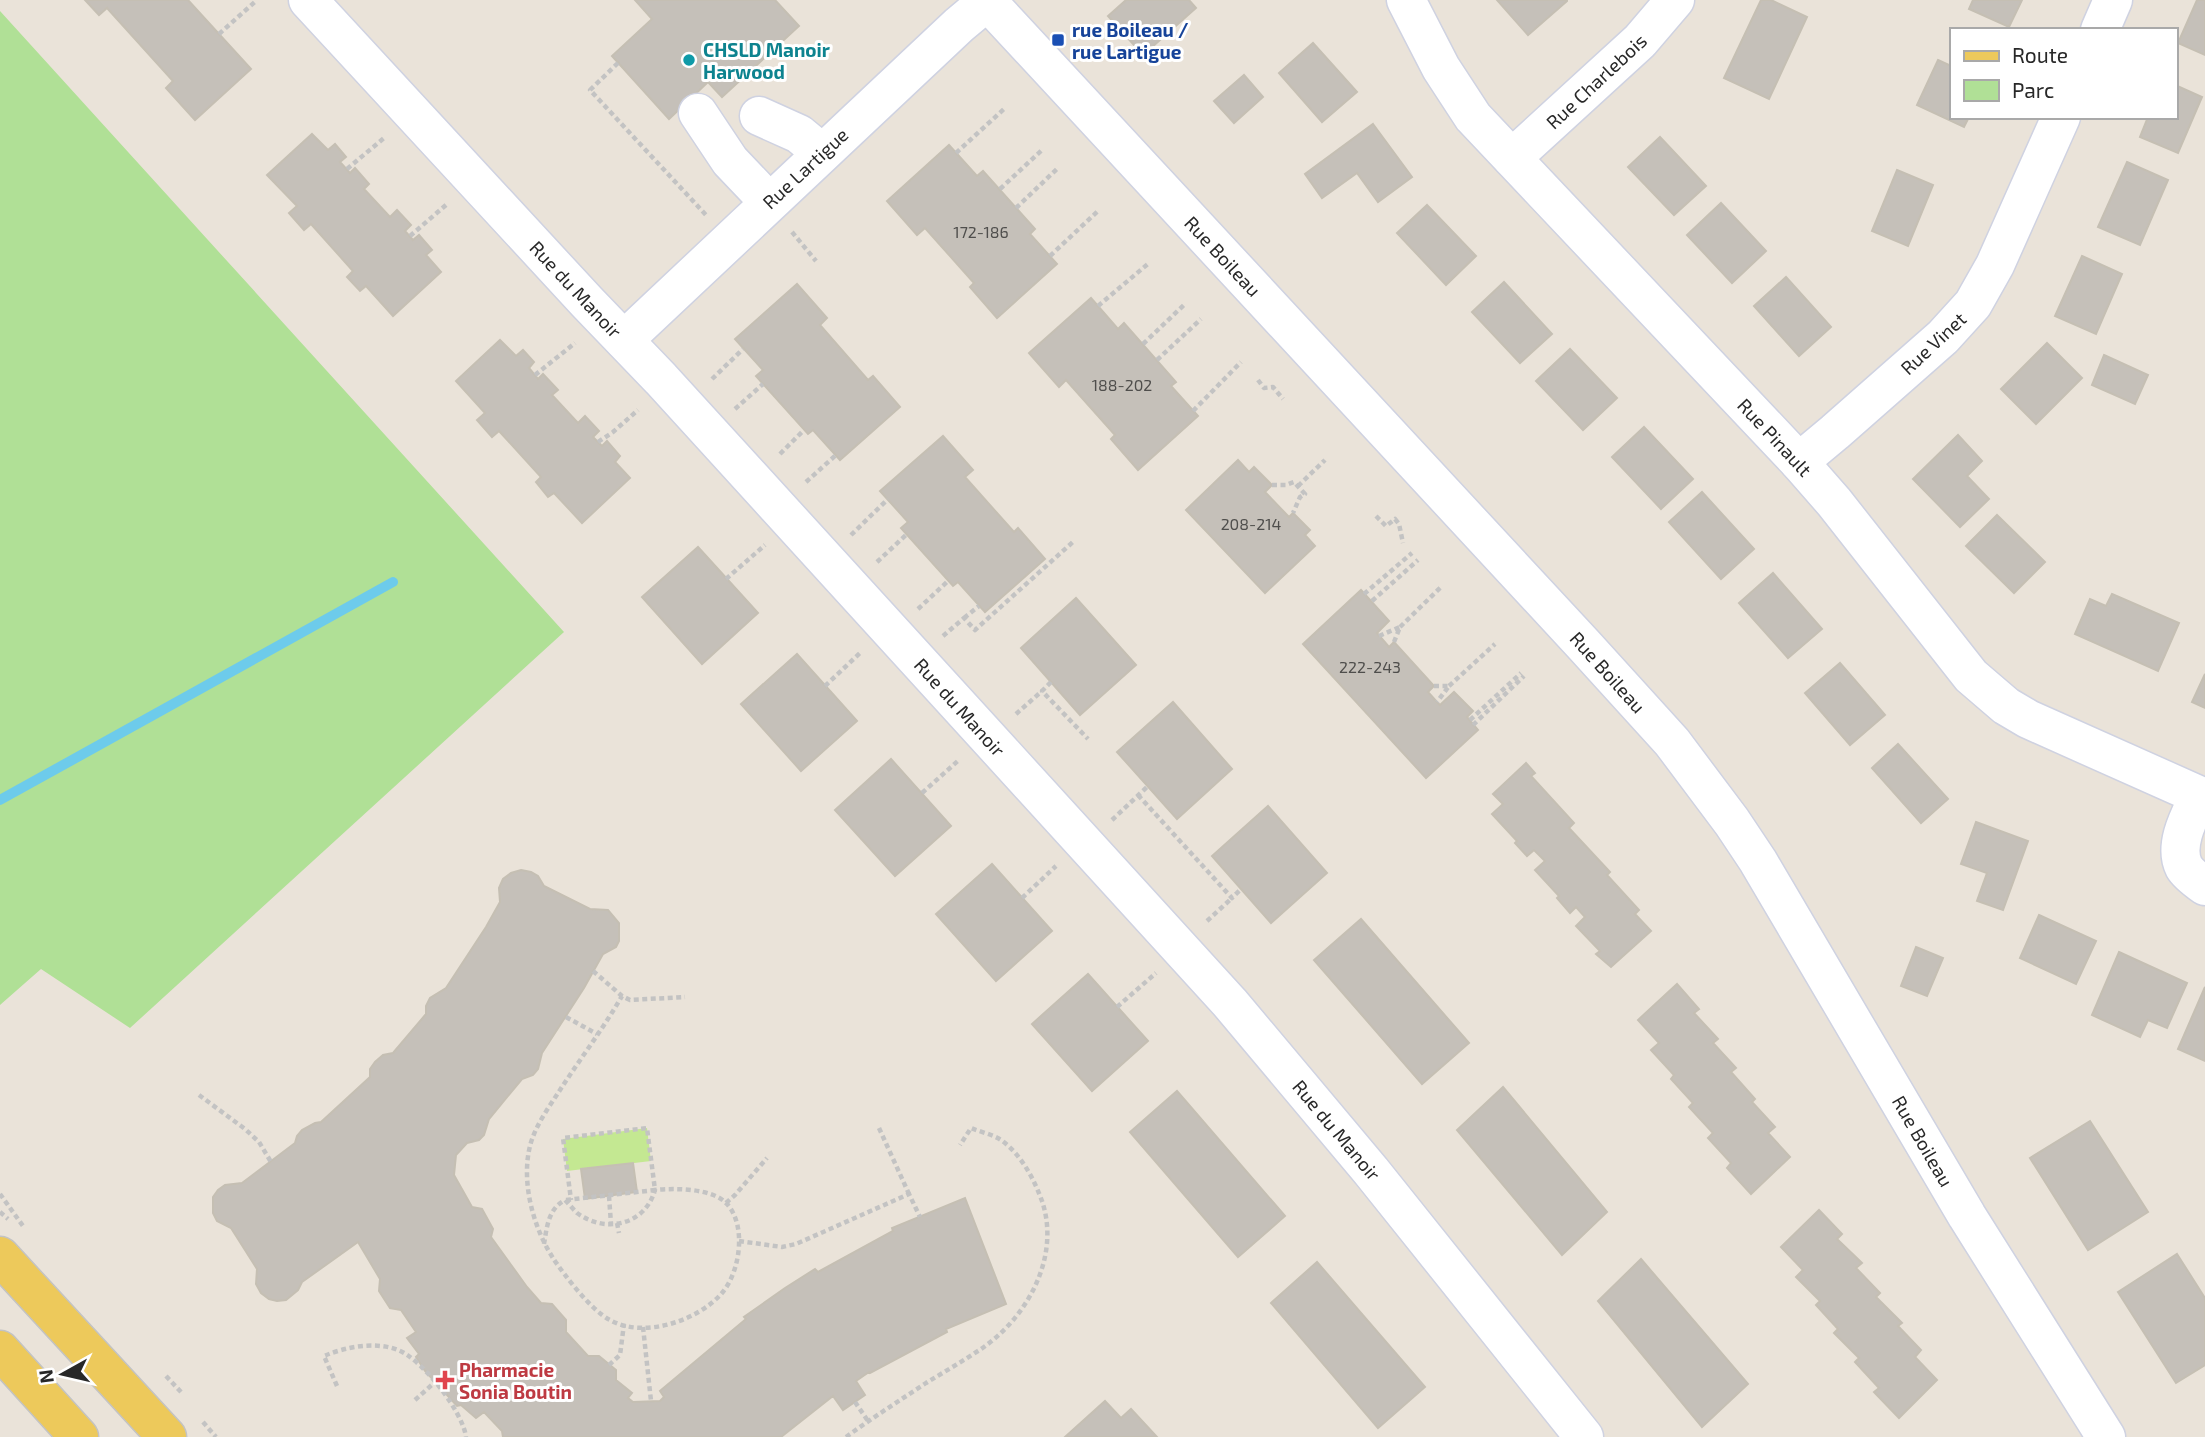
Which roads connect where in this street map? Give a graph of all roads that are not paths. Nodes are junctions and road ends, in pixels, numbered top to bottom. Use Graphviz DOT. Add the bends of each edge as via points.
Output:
graph roads {
  1 [pos="308,0"];
  2 [pos="988,0"];
  3 [pos="1406,0"];
  4 [pos="1675,0"];
  5 [pos="2113,0"];
  6 [pos="2101,28"];
  7 [pos="698,113"];
  8 [pos="759,116"];
  9 [pos="2060,119"];
  10 [pos="822,153"];
  11 [pos="1512,158"];
  12 [pos="769,202"];
  13 [pos="624,340"];
  14 [pos="1799,462"];
  15 [pos="2202,797"];
  16 [pos="2205,886"];
  17 [pos="14,1244"];
  18 [pos="0,1350"];
  19 [pos="79,1437"];
  20 [pos="167,1437"];
  21 [pos="1584,1437"];
  22 [pos="2106,1437"];
  1 -- 13 [label="street, Rue du Manoir"];
  2 -- 10 [label="street, Rue Lartigue"];
  2 -- 22 [label="street, Rue Boileau" via="1686,761 1758,861 1967,1216"];
  3 -- 11 [label="street, Rue Pinault" via="1456,94"];
  4 -- 11 [label="street, Rue Charlebois" via="1640,41"];
  5 -- 6 [label="street"];
  7 -- 12 [label="street" via="730,161"];
  8 -- 10 [label="street" via="799,134"];
  9 -- 14 [label="street, Rue Vinet" via="1973,304 1943,337"];
  10 -- 12 [label="street, Rue Lartigue"];
  11 -- 14 [label="street, Rue Pinault"];
  12 -- 13 [label="street, Rue Lartigue"];
  13 -- 21 [label="street, Rue du Manoir" via="1230,1003"];
  14 -- 15 [label="street, Rue Pinault" via="1949,651 1988,692 2028,719"];
  15 -- 16 [label="street" via="2182,837 2180,854 2184,868"];
  17 -- 20 [label="main road"];
  18 -- 19 [label="main road"];
}
